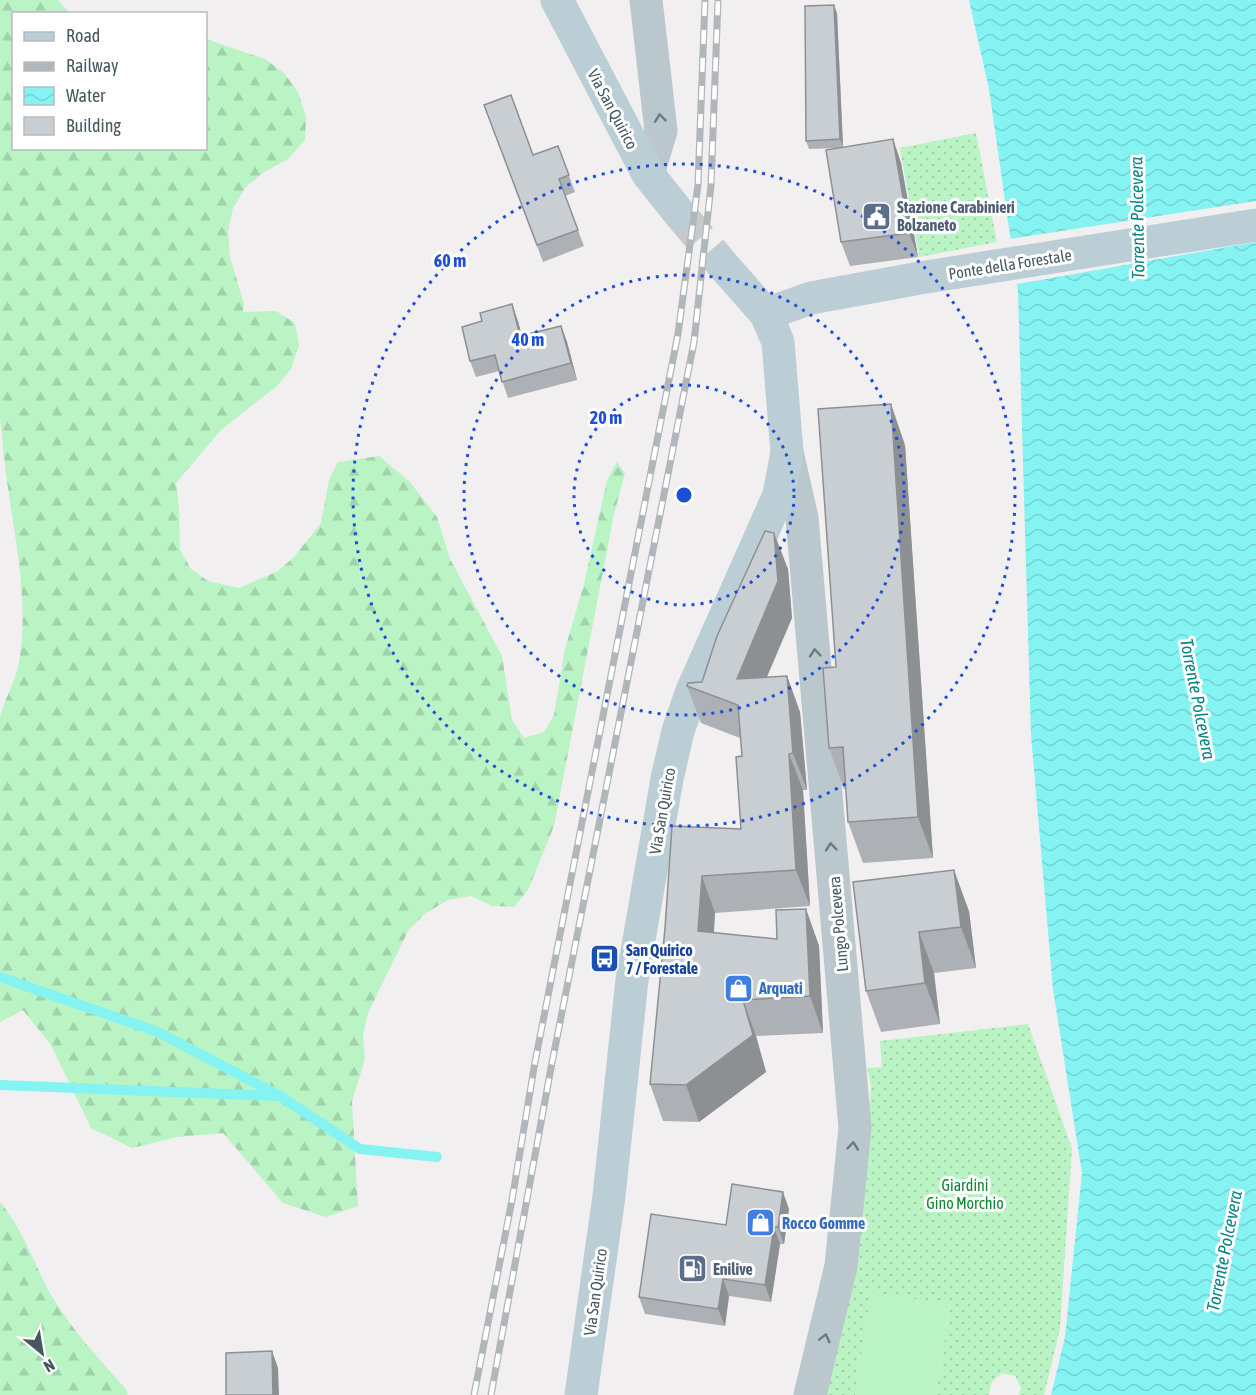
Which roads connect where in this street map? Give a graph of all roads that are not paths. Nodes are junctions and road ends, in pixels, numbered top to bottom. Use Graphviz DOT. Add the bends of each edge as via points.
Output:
graph roads {
  1 [pos="557,0"];
  2 [pos="646,0"];
  3 [pos="648,174"];
  4 [pos="679,213"];
  5 [pos="1256,225"];
  6 [pos="722,264"];
  7 [pos="766,314"];
  8 [pos="787,452"];
  9 [pos="581,1395"];
  10 [pos="810,1395"];
  1 -- 3 [label="main road, Via San Quirico"];
  3 -- 2 [label="street, one-way" via="661,131"];
  3 -- 4 [label="main road, Via San Quirico"];
  5 -- 7 [label="main road, Ponte della Forestale" via="811,298"];
  6 -- 7 [label="main road, Via San Quirico"];
  7 -- 8 [label="main road, Via San Quirico" via="778,342"];
  8 -- 9 [label="main road, Via San Quirico" via="779,495 692,691 667,779 632,980 609,1196"];
  10 -- 8 [label="street, Lungo Polcevera, one-way" via="842,1266 855,1128 802,518"];
}
